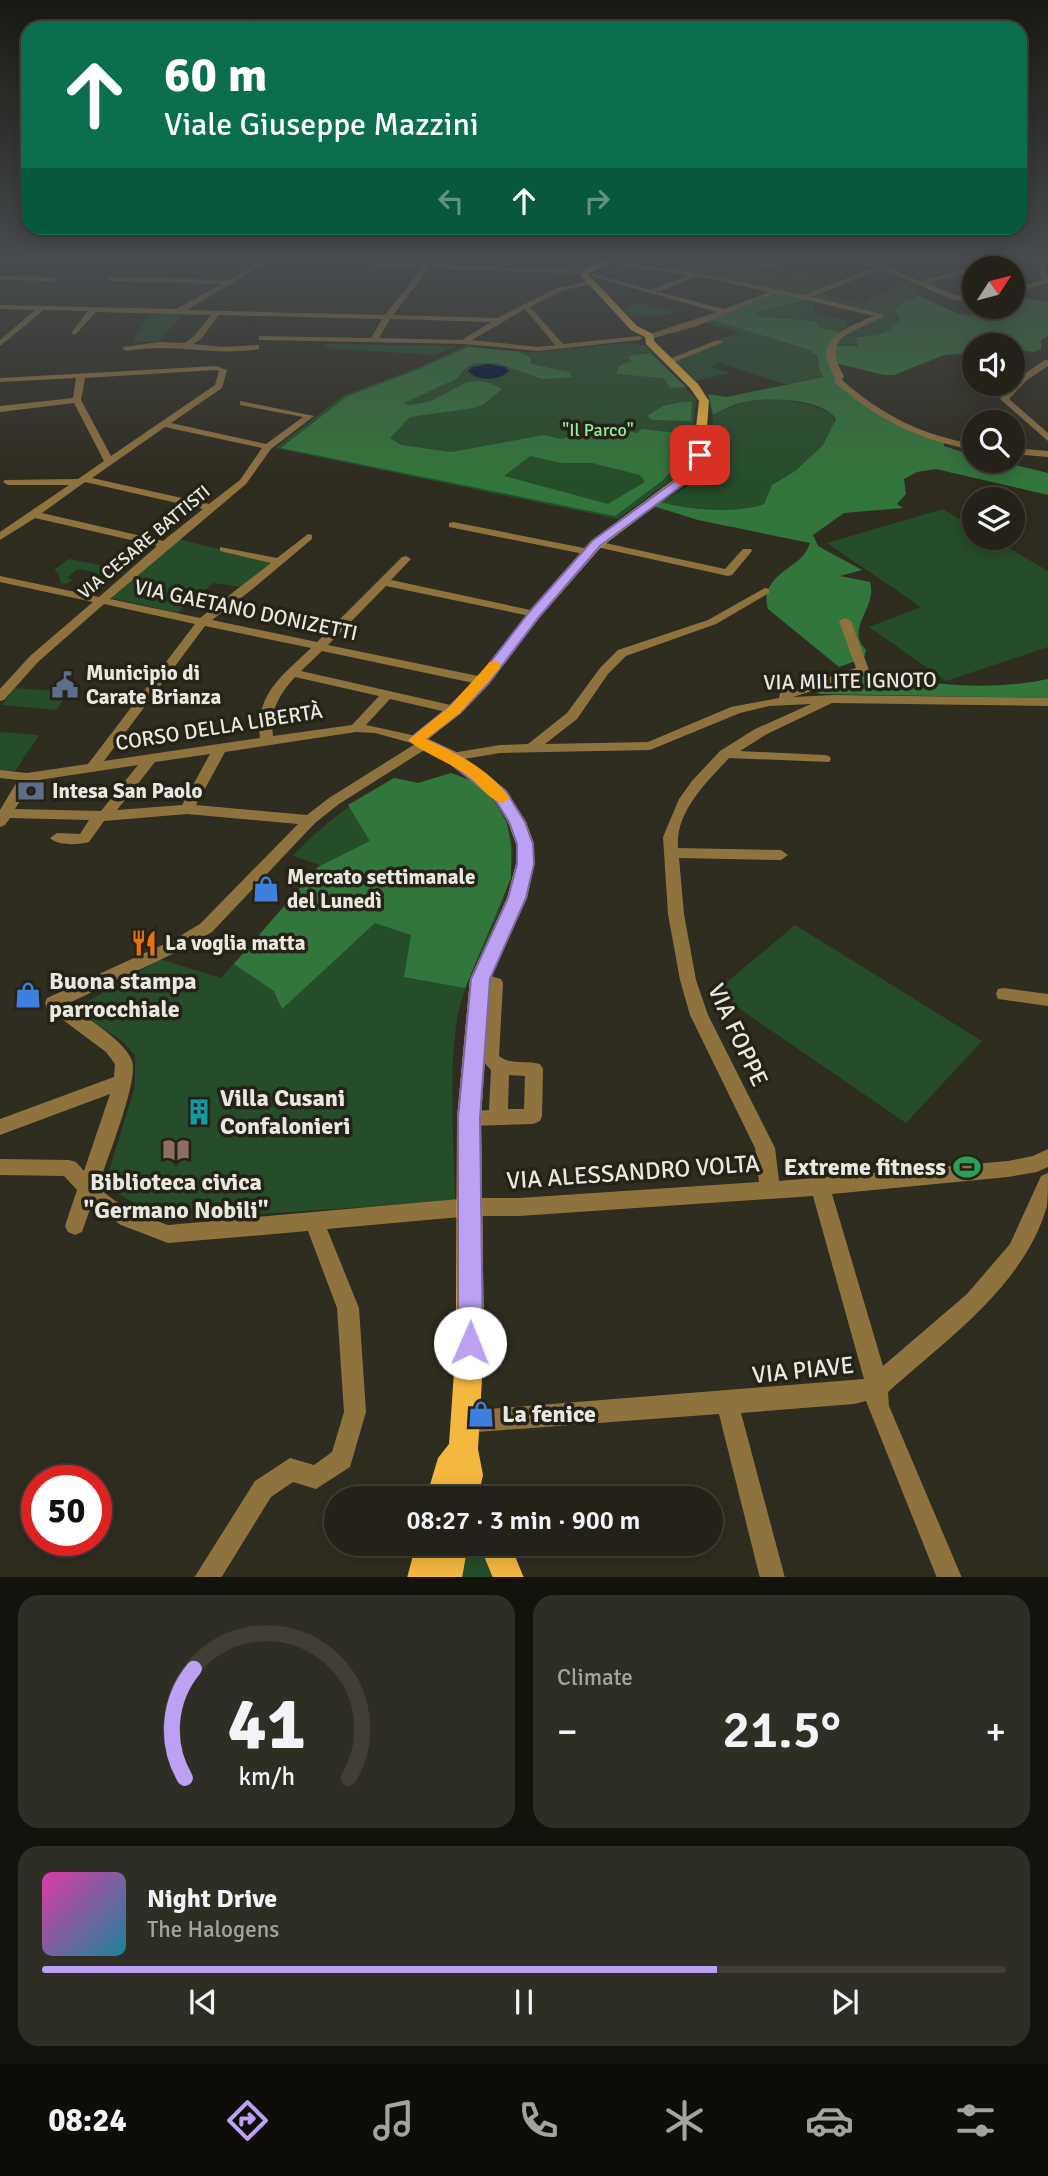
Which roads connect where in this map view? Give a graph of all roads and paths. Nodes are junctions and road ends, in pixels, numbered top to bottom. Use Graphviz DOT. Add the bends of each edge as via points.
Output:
graph roads {
  1 [pos="201,334"];
  2 [pos="265,334"];
  3 [pos="377,334"];
  4 [pos="477,334"];
  5 [pos="550,334"];
  6 [pos="638,334"];
  7 [pos="653,334"];
  8 [pos="845,334"];
  9 [pos="640,336"];
  10 [pos="262,338"];
  11 [pos="373,341"];
  12 [pos="464,342"];
  13 [pos="720,342"];
  14 [pos="188,344"];
  15 [pos="256,347"];
  16 [pos="561,347"];
  17 [pos="127,349"];
  18 [pos="250,357"];
  19 [pos="668,360"];
  20 [pos="1048,362"];
  21 [pos="81,374"];
  22 [pos="0,380"];
  23 [pos="77,400"];
  24 [pos="243,403"];
  25 [pos="0,409"];
  26 [pos="163,424"];
  27 [pos="1048,438"];
  28 [pos="962,445"];
  29 [pos="268,447"];
  30 [pos="1025,452"];
  31 [pos="1048,454"];
  32 [pos="109,461"];
  33 [pos="81,481"];
  34 [pos="9,482"];
  35 [pos="212,508"];
  36 [pos="33,514"];
  37 [pos="453,525"];
  38 [pos="0,537"];
  39 [pos="308,537"];
  40 [pos="165,545"];
  41 [pos="592,548"];
  42 [pos="224,549"];
  43 [pos="747,551"];
  44 [pos="406,559"];
  45 [pos="278,561"];
  46 [pos="0,579"];
  47 [pos="384,582"];
  48 [pos="765,591"];
  49 [pos="102,600"];
  50 [pos="535,614"];
  51 [pos="203,621"];
  52 [pos="845,621"];
  53 [pos="320,645"];
  54 [pos="292,673"];
  55 [pos="483,681"];
  56 [pos="388,694"];
  57 [pos="0,697"];
  58 [pos="834,699"];
  59 [pos="769,702"];
  60 [pos="1048,702"];
  61 [pos="454,710"];
  62 [pos="356,728"];
  63 [pos="267,741"];
  64 [pos="420,742"];
  65 [pos="220,748"];
  66 [pos="531,749"];
  67 [pos="725,754"];
  68 [pos="453,757"];
  69 [pos="150,759"];
  70 [pos="824,759"];
  71 [pos="92,768"];
  72 [pos="0,774"];
  73 [pos="27,777"];
  74 [pos="187,809"];
  75 [pos="102,816"];
  76 [pos="4,817"];
  77 [pos="310,820"];
  78 [pos="57,838"];
  79 [pos="670,853"];
  80 [pos="781,855"];
  81 [pos="480,979"];
  82 [pos="1004,994"];
  83 [pos="1048,1000"];
  84 [pos="495,1063"];
  85 [pos="123,1080"];
  86 [pos="469,1118"];
  87 [pos="498,1118"];
  88 [pos="0,1127"];
  89 [pos="1048,1157"];
  90 [pos="0,1167"];
  91 [pos="1048,1182"];
  92 [pos="88,1187"];
  93 [pos="820,1187"];
  94 [pos="770,1190"];
  95 [pos="471,1207"];
  96 [pos="314,1220"];
  97 [pos="75,1226"];
  98 [pos="875,1388"];
  99 [pos="727,1404"];
  100 [pos="467,1469"];
  101 [pos="444,1486"];
  102 [pos="428,1556"];
  103 [pos="450,1556"];
  104 [pos="499,1556"];
  105 [pos="206,1577"];
  106 [pos="423,1577"];
  107 [pos="446,1577"];
  108 [pos="509,1577"];
  109 [pos="773,1577"];
  110 [pos="950,1577"];
  1 -- 14 [label="street"];
  2 -- 10 [label="street"];
  3 -- 11 [label="street"];
  4 -- 12 [label="street"];
  5 -- 16 [label="street"];
  6 -- 9 [label="main road"];
  7 -- 9 [label="street"];
  8 -- 28 [label="street" via="830,346 830,364 840,376 838,382 876,413 915,433"];
  9 -- 16 [label="street"];
  9 -- 19 [label="main road"];
  10 -- 11 [label="street"];
  10 -- 15 [label="street"];
  11 -- 12 [label="street"];
  12 -- 16 [label="street"];
  13 -- 19 [label="street"];
  14 -- 15 [label="street"];
  14 -- 17 [label="street"];
  15 -- 18 [label="street"];
  19 -- 41 [label="main road" via="694,386 705,407 698,463 691,474"];
  20 -- 27 [label="street" via="1004,399"];
  21 -- 22 [label="street"];
  21 -- 23 [label="street"];
  21 -- 26 [label="street" via="223,370 219,386"];
  23 -- 25 [label="street"];
  23 -- 32 [label="street"];
  24 -- 29 [label="street, VIA CESARE BATTISTI" via="310,416"];
  26 -- 29 [label="street"];
  26 -- 32 [label="street"];
  29 -- 35 [label="street, VIA CESARE BATTISTI" via="243,482"];
  30 -- 31 [label="street"];
  32 -- 33 [label="street"];
  33 -- 34 [label="street"];
  33 -- 35 [label="street"];
  33 -- 36 [label="street"];
  35 -- 40 [label="street, VIA CESARE BATTISTI"];
  36 -- 38 [label="street"];
  36 -- 40 [label="street"];
  37 -- 41 [label="street"];
  39 -- 45 [label="street"];
  40 -- 49 [label="street, VIA CESARE BATTISTI"];
  41 -- 43 [label="street" via="728,573"];
  41 -- 50 [label="main road"];
  42 -- 45 [label="street"];
  44 -- 47 [label="street"];
  45 -- 51 [label="street"];
  46 -- 49 [label="street, VIA GAETANO DONIZETTI"];
  47 -- 50 [label="street"];
  47 -- 53 [label="street"];
  48 -- 66 [label="street" via="712,622 622,653 572,716"];
  49 -- 51 [label="street, VIA GAETANO DONIZETTI"];
  49 -- 57 [label="street, VIA CESARE BATTISTI" via="34,659"];
  50 -- 55 [label="main road"];
  51 -- 53 [label="street, VIA GAETANO DONIZETTI"];
  51 -- 71 [label="street"];
  52 -- 59 [label="street" via="863,670"];
  53 -- 54 [label="street"];
  53 -- 55 [label="street, VIA GAETANO DONIZETTI"];
  54 -- 56 [label="street"];
  54 -- 63 [label="street" via="267,703"];
  55 -- 61 [label="main road"];
  56 -- 61 [label="street"];
  56 -- 62 [label="street"];
  58 -- 59 [label="street, VIA MILITE IGNOTO"];
  58 -- 60 [label="street, VIA MILITE IGNOTO"];
  58 -- 67 [label="street, VIA FOPPE" via="760,732"];
  59 -- 66 [label="street, VIA MILITE IGNOTO" via="736,710 650,746"];
  61 -- 64 [label="main road"];
  62 -- 63 [label="street, CORSO DELLA LIBERTÀ"];
  62 -- 64 [label="street, CORSO DELLA LIBERTÀ"];
  63 -- 65 [label="street, CORSO DELLA LIBERTÀ"];
  64 -- 68 [label="main road"];
  64 -- 77 [label="street"];
  65 -- 69 [label="street, CORSO DELLA LIBERTÀ"];
  65 -- 74 [label="street"];
  66 -- 68 [label="street, VIA MILITE IGNOTO" via="487,749"];
  67 -- 70 [label="street"];
  67 -- 79 [label="street, VIA FOPPE" via="684,802 672,827"];
  68 -- 81 [label="main road" via="500,795 525,844 517,898"];
  69 -- 71 [label="street, CORSO DELLA LIBERTÀ"];
  69 -- 75 [label="street"];
  71 -- 73 [label="street, CORSO DELLA LIBERTÀ"];
  72 -- 73 [label="street, CORSO DELLA LIBERTÀ"];
  73 -- 76 [label="street"];
  74 -- 75 [label="street"];
  74 -- 77 [label="street"];
  75 -- 76 [label="street"];
  75 -- 78 [label="street" via="84,839"];
  77 -- 85 [label="street" via="205,928 53,1003 112,1047 124,1062"];
  79 -- 80 [label="street"];
  79 -- 94 [label="street, VIA FOPPE" via="688,980 699,1015 765,1148"];
  81 -- 84 [label="street" via="495,983"];
  81 -- 86 [label="main road"];
  82 -- 83 [label="street"];
  84 -- 87 [label="street"];
  84 -- 87 [label="street" via="534,1069 533,1116"];
  85 -- 88 [label="street"];
  85 -- 92 [label="street"];
  86 -- 87 [label="street"];
  86 -- 95 [label="main road"];
  89 -- 93 [label="street, VIA ALESSANDRO VOLTA" via="1037,1164 1008,1169"];
  90 -- 92 [label="street, VIA ALESSANDRO VOLTA" via="69,1168"];
  91 -- 98 [label="street, VIA PIAVE" via="1017,1251 974,1301"];
  92 -- 96 [label="street, VIA ALESSANDRO VOLTA" via="101,1202 128,1219 168,1234"];
  92 -- 97 [label="street"];
  93 -- 94 [label="street, VIA ALESSANDRO VOLTA"];
  93 -- 98 [label="street"];
  94 -- 95 [label="street, VIA ALESSANDRO VOLTA"];
  95 -- 96 [label="street, VIA ALESSANDRO VOLTA"];
  95 -- 100 [label="main road"];
  96 -- 105 [label="street" via="348,1308 355,1412 342,1459 316,1477 290,1470 263,1489"];
  98 -- 99 [label="street, VIA PIAVE"];
  98 -- 110 [label="street" via="890,1440"];
  99 -- 100 [label="street, VIA PIAVE"];
  99 -- 109 [label="street"];
  100 -- 101 [label="main road" via="448,1468"];
  102 -- 106 [label="main road"];
  103 -- 107 [label="main road"];
  104 -- 108 [label="main road"];
}
